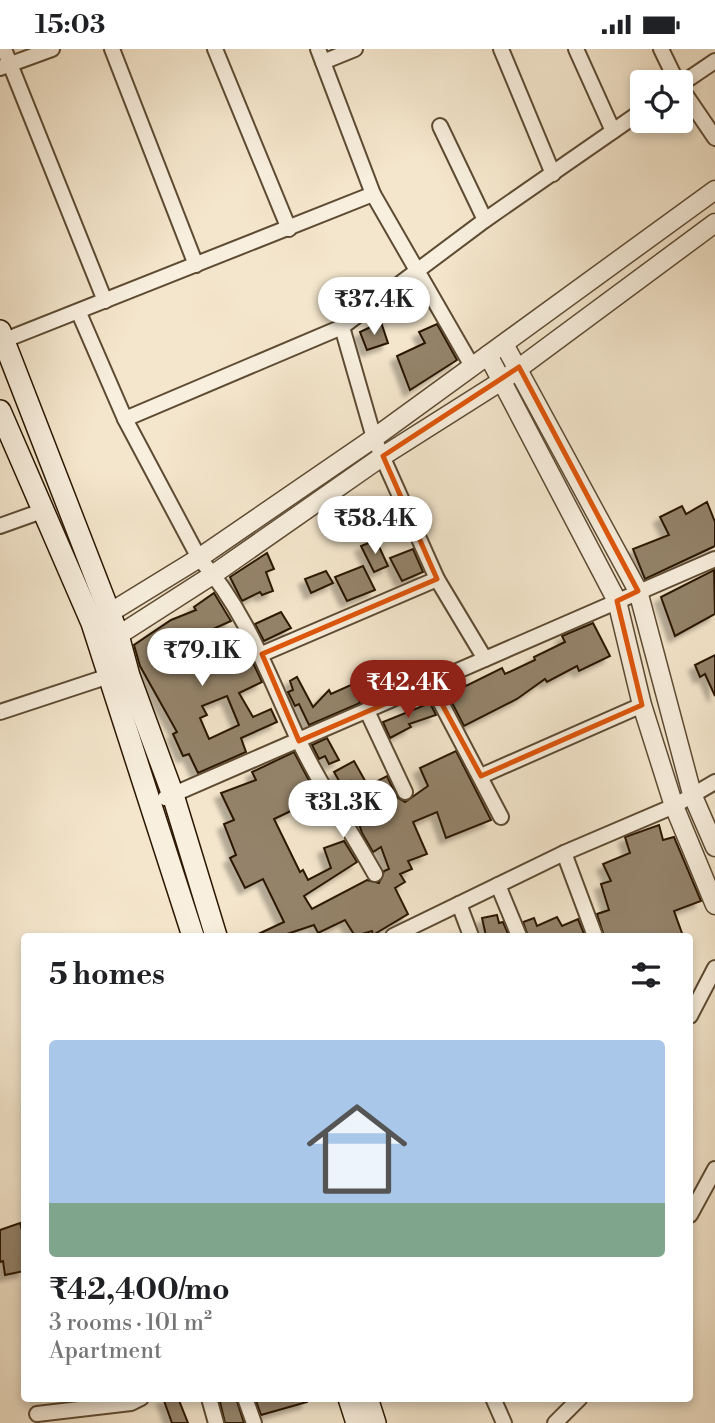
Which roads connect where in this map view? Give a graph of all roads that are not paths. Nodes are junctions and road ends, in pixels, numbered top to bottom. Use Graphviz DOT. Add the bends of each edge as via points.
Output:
graph roads {
  1 [pos="4,49"];
  2 [pos="52,49"];
  3 [pos="112,49"];
  4 [pos="215,49"];
  5 [pos="355,49"];
  6 [pos="501,49"];
  7 [pos="576,49"];
  8 [pos="661,49"];
  9 [pos="320,55"];
  10 [pos="715,61"];
  11 [pos="5,67"];
  12 [pos="672,70"];
  13 [pos="693,76"];
  14 [pos="693,105"];
  15 [pos="630,119"];
  16 [pos="440,126"];
  17 [pos="613,131"];
  18 [pos="715,138"];
  19 [pos="553,174"];
  20 [pos="715,190"];
  21 [pos="373,194"];
  22 [pos="485,220"];
  23 [pos="715,223"];
  24 [pos="289,229"];
  25 [pos="196,265"];
  26 [pos="416,270"];
  27 [pos="105,301"];
  28 [pos="79,313"];
  29 [pos="342,327"];
  30 [pos="1,338"];
  31 [pos="504,344"];
  32 [pos="488,355"];
  33 [pos="472,366"];
  34 [pos="519,367"];
  35 [pos="503,380"];
  36 [pos="0,411"];
  37 [pos="125,419"];
  38 [pos="374,437"];
  39 [pos="383,456"];
  40 [pos="42,511"];
  41 [pos="0,526"];
  42 [pos="199,558"];
  43 [pos="715,559"];
  44 [pos="214,574"];
  45 [pos="438,579"];
  46 [pos="638,591"];
  47 [pos="617,600"];
  48 [pos="101,619"];
  49 [pos="118,635"];
  50 [pos="100,648"];
  51 [pos="262,654"];
  52 [pos="485,659"];
  53 [pos="109,676"];
  54 [pos="431,684"];
  55 [pos="642,705"];
  56 [pos="367,711"];
  57 [pos="0,712"];
  58 [pos="299,741"];
  59 [pos="481,776"];
  60 [pos="715,782"];
  61 [pos="405,792"];
  62 [pos="692,794"];
  63 [pos="173,795"];
  64 [pos="150,802"];
  65 [pos="674,806"];
  66 [pos="501,817"];
  67 [pos="715,847"];
  68 [pos="564,853"];
  69 [pos="375,874"];
  70 [pos="498,885"];
  71 [pos="458,904"];
  72 [pos="715,905"];
  73 [pos="419,930"];
  74 [pos="191,933"];
  75 [pos="215,933"];
  76 [pos="470,933"];
  77 [pos="518,933"];
  78 [pos="594,933"];
  79 [pos="715,968"];
  80 [pos="693,1010"];
  81 [pos="715,1169"];
  82 [pos="693,1209"];
  83 [pos="133,1402"];
  84 [pos="210,1402"];
  85 [pos="246,1402"];
  86 [pos="350,1402"];
  87 [pos="368,1402"];
  88 [pos="494,1402"];
  89 [pos="576,1402"];
  90 [pos="37,1418"];
  91 [pos="216,1423"];
  92 [pos="254,1423"];
  93 [pos="357,1423"];
  94 [pos="375,1423"];
  95 [pos="504,1423"];
  96 [pos="555,1423"];
  1 -- 11 [label="street"];
  2 -- 11 [label="street"];
  3 -- 25 [label="street"];
  4 -- 24 [label="street"];
  5 -- 9 [label="street"];
  6 -- 19 [label="street"];
  7 -- 17 [label="street"];
  8 -- 12 [label="street"];
  9 -- 21 [label="street"];
  10 -- 13 [label="street"];
  11 -- 27 [label="street"];
  14 -- 18 [label="street"];
  15 -- 17 [label="street"];
  16 -- 22 [label="street"];
  17 -- 19 [label="street"];
  19 -- 22 [label="street"];
  20 -- 31 [label="street"];
  21 -- 24 [label="street"];
  21 -- 26 [label="street"];
  22 -- 26 [label="street"];
  23 -- 34 [label="street"];
  24 -- 25 [label="street"];
  25 -- 27 [label="street"];
  26 -- 29 [label="street"];
  26 -- 33 [label="street"];
  27 -- 28 [label="street"];
  28 -- 30 [label="street"];
  28 -- 37 [label="street"];
  29 -- 37 [label="street"];
  29 -- 38 [label="street"];
  30 -- 48 [label="main road"];
  31 -- 32 [label="street"];
  31 -- 34 [label="street"];
  32 -- 33 [label="street"];
  32 -- 35 [label="street"];
  33 -- 38 [label="street"];
  34 -- 35 [label="street"];
  34 -- 46 [label="street"];
  35 -- 39 [label="street"];
  35 -- 47 [label="street"];
  36 -- 40 [label="main road"];
  37 -- 42 [label="street"];
  38 -- 39 [label="street"];
  38 -- 42 [label="street"];
  39 -- 44 [label="street"];
  39 -- 45 [label="street"];
  40 -- 41 [label="street"];
  40 -- 48 [label="main road"];
  42 -- 44 [label="street"];
  42 -- 48 [label="street"];
  43 -- 46 [label="street"];
  44 -- 49 [label="street"];
  44 -- 51 [label="street"];
  45 -- 51 [label="street"];
  45 -- 52 [label="street"];
  46 -- 47 [label="street"];
  46 -- 62 [label="street"];
  47 -- 52 [label="street"];
  47 -- 55 [label="street"];
  48 -- 49 [label="main road"];
  48 -- 50 [label="main road"];
  49 -- 50 [label="street"];
  49 -- 63 [label="main road"];
  50 -- 53 [label="main road"];
  51 -- 58 [label="street"];
  52 -- 54 [label="street"];
  53 -- 57 [label="street"];
  53 -- 64 [label="main road"];
  54 -- 56 [label="street"];
  54 -- 59 [label="street"];
  55 -- 59 [label="street"];
  55 -- 65 [label="street"];
  56 -- 58 [label="street"];
  56 -- 61 [label="street"];
  58 -- 63 [label="street"];
  58 -- 69 [label="street"];
  59 -- 66 [label="street"];
  60 -- 62 [label="street"];
  62 -- 65 [label="street"];
  62 -- 67 [label="street"];
  63 -- 64 [label="street"];
  63 -- 75 [label="main road"];
  64 -- 74 [label="main road"];
  65 -- 68 [label="street"];
  65 -- 72 [label="street"];
  68 -- 70 [label="street"];
  68 -- 78 [label="street"];
  70 -- 71 [label="street"];
  70 -- 77 [label="street"];
  71 -- 73 [label="street"];
  71 -- 76 [label="street"];
  79 -- 80 [label="street"];
  81 -- 82 [label="street"];
  83 -- 90 [label="street"];
  84 -- 91 [label="street"];
  85 -- 92 [label="street"];
  86 -- 93 [label="main road"];
  87 -- 94 [label="main road"];
  88 -- 95 [label="street"];
  89 -- 96 [label="street"];
}
